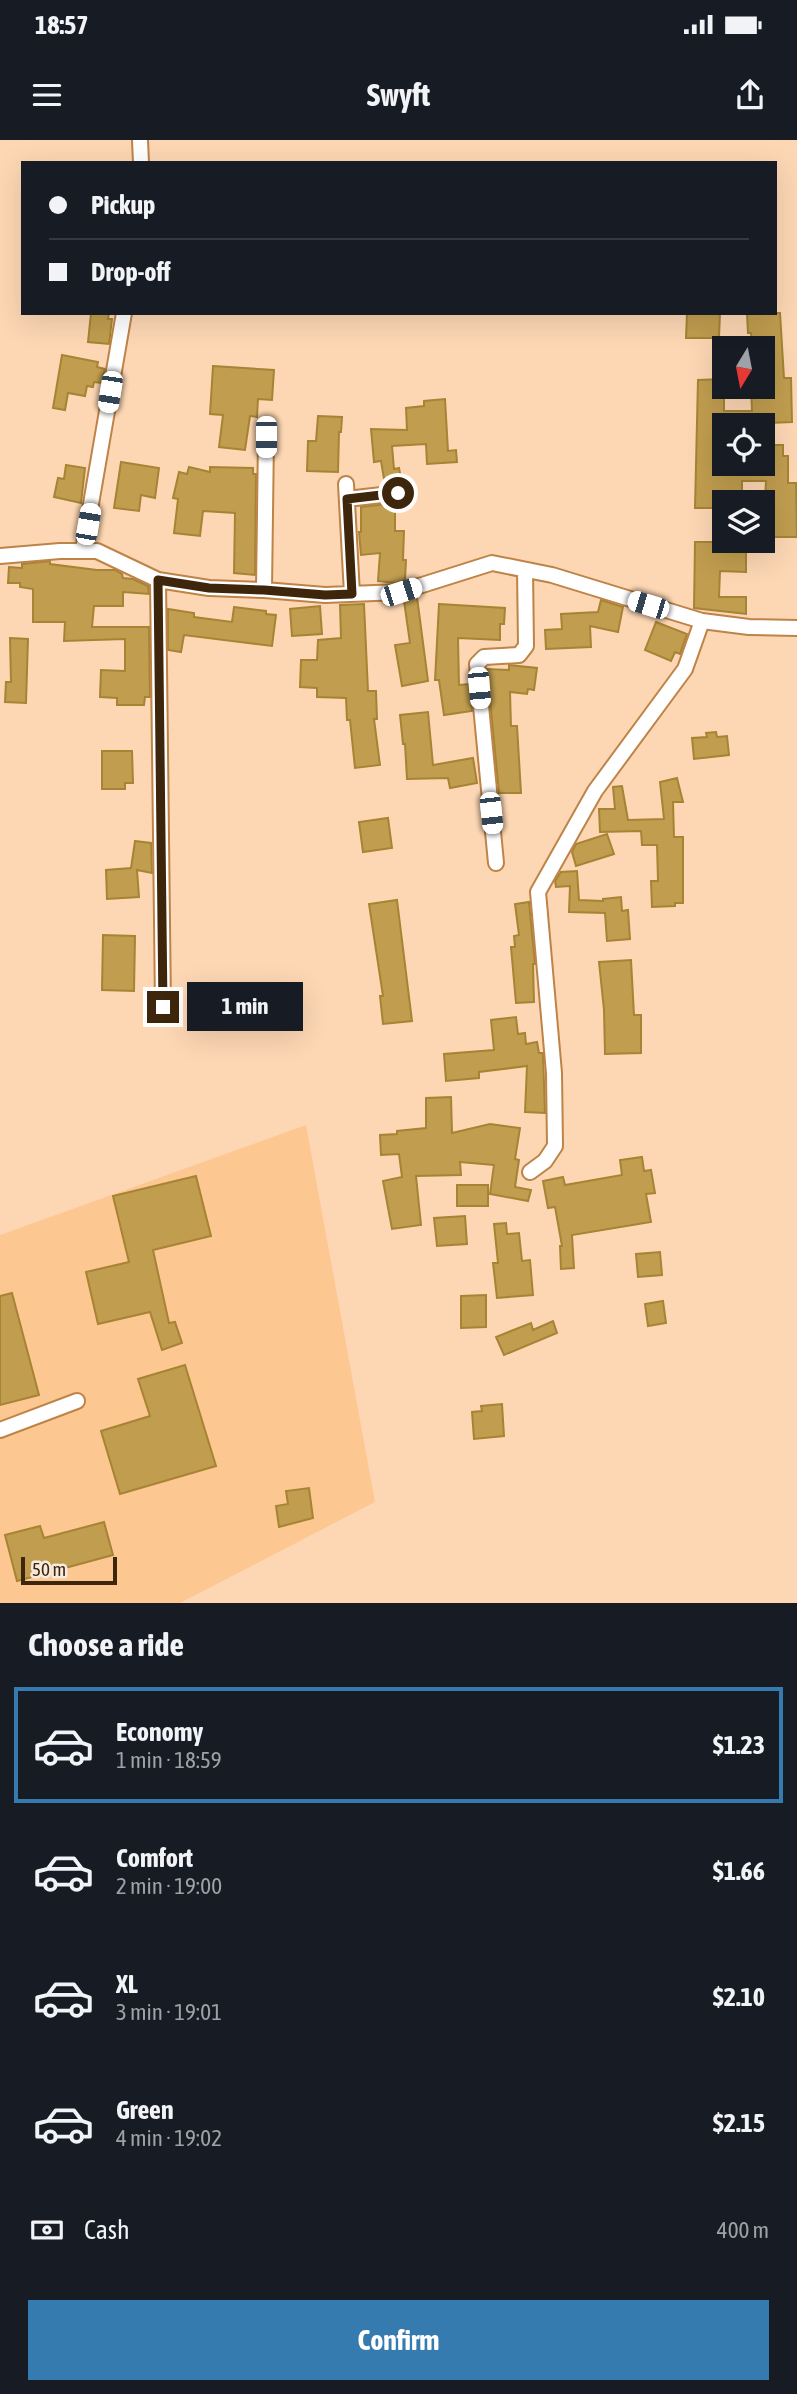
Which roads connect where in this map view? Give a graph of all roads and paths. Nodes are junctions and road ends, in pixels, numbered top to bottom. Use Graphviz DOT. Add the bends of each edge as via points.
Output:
graph roads {
  1 [pos="140,140"];
  2 [pos="141,161"];
  3 [pos="124,315"];
  4 [pos="266,437"];
  5 [pos="398,493"];
  6 [pos="83,550"];
  7 [pos="0,556"];
  8 [pos="525,570"];
  9 [pos="158,580"];
  10 [pos="264,590"];
  11 [pos="352,594"];
  12 [pos="702,621"];
  13 [pos="797,628"];
  14 [pos="496,863"];
  15 [pos="163,1007"];
  16 [pos="530,1172"];
  17 [pos="77,1401"];
  18 [pos="0,1430"];
  1 -- 2 [label="street"];
  3 -- 6 [label="street"];
  4 -- 10 [label="street"];
  5 -- 11 [label="street" via="347,491"];
  6 -- 7 [label="street"];
  6 -- 9 [label="street" via="97,551"];
  8 -- 11 [label="street" via="492,563 401,592"];
  8 -- 12 [label="street"];
  8 -- 14 [label="street" via="526,646 519,655 484,657 477,664"];
  9 -- 10 [label="street"];
  9 -- 15 [label="street"];
  10 -- 11 [label="street"];
  12 -- 13 [label="street"];
  12 -- 16 [label="street" via="685,669 595,791 538,892 554,1073 555,1146"];
  17 -- 18 [label="street"];
}
